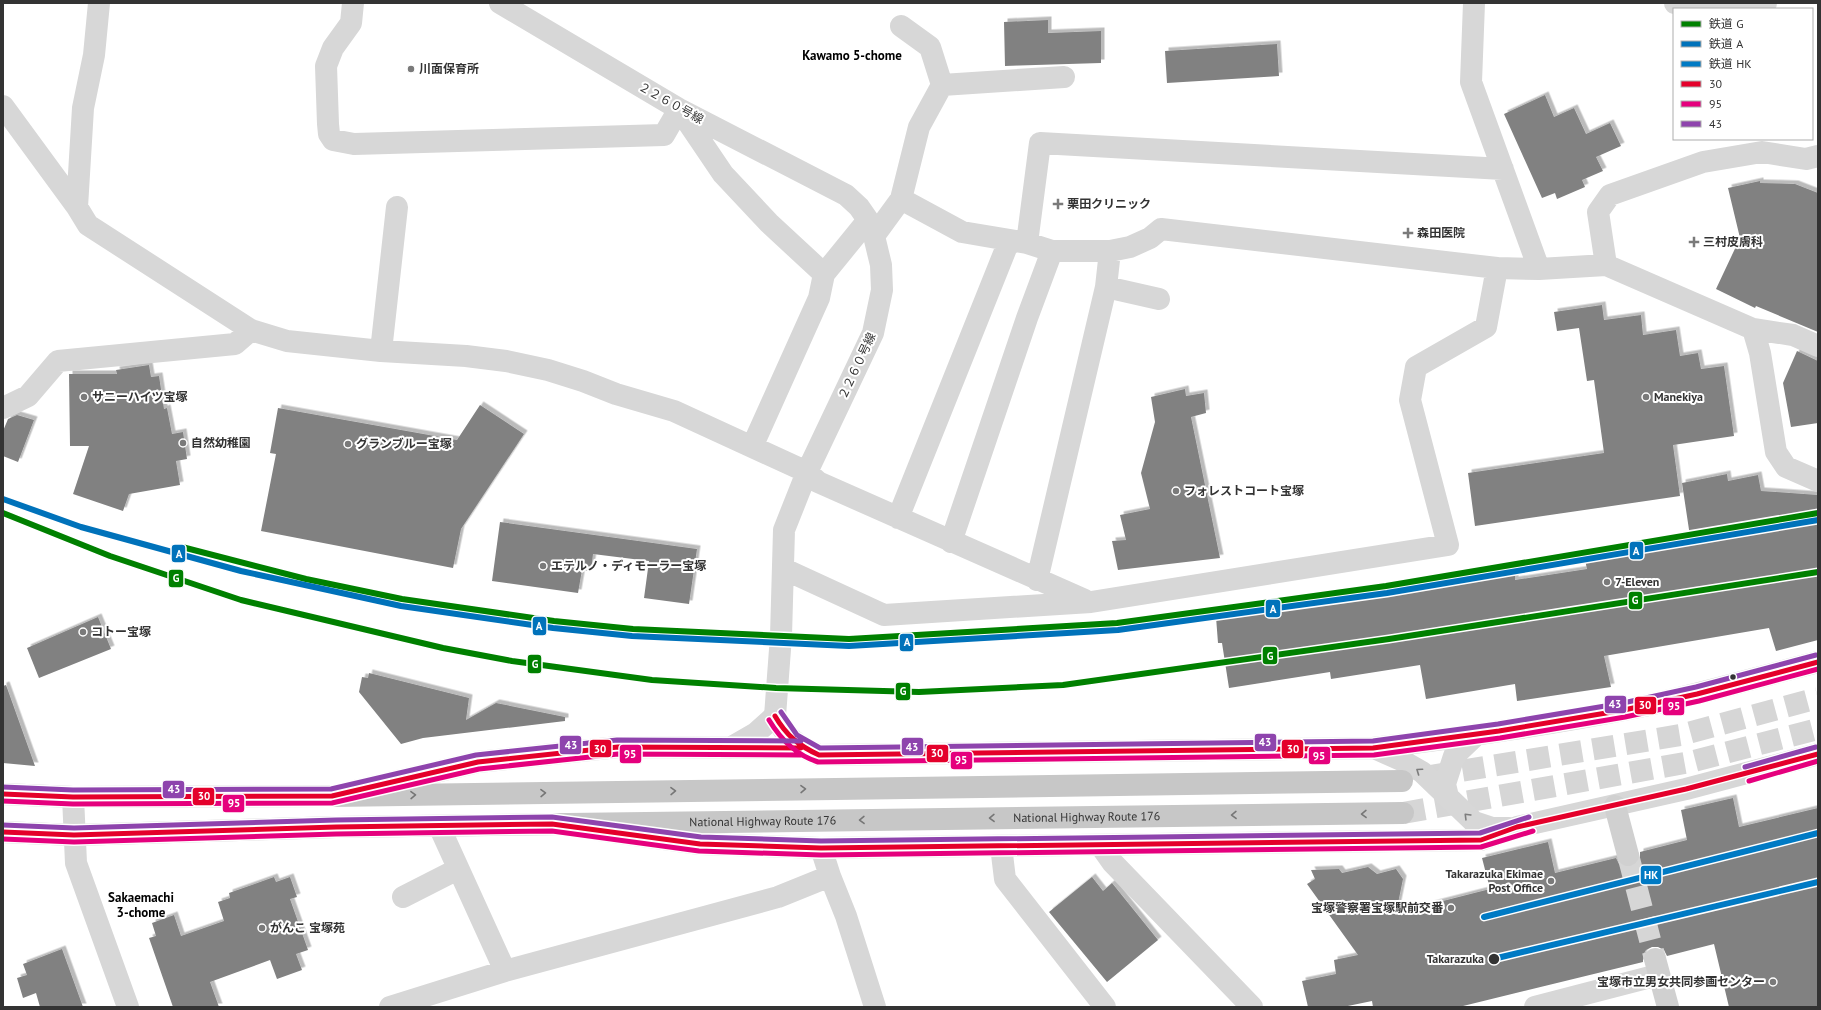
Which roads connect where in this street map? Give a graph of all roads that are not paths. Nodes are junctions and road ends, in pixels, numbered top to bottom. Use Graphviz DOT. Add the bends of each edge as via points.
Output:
graph roads {
  1 [pos="99,3"];
  2 [pos="353,3"];
  3 [pos="500,3"];
  4 [pos="1474,3"];
  5 [pos="1675,3"];
  6 [pos="1766,3"];
  7 [pos="1711,8"];
  8 [pos="1734,8"];
  9 [pos="901,26"];
  10 [pos="1064,77"];
  11 [pos="942,85"];
  12 [pos="3,106"];
  13 [pos="679,109"];
  14 [pos="1818,156"];
  15 [pos="1503,169"];
  16 [pos="901,199"];
  17 [pos="77,207"];
  18 [pos="397,207"];
  19 [pos="871,228"];
  20 [pos="1018,242"];
  21 [pos="1052,251"];
  22 [pos="1110,251"];
  23 [pos="1606,265"];
  24 [pos="1497,268"];
  25 [pos="1539,269"];
  26 [pos="824,274"];
  27 [pos="1106,287"];
  28 [pos="1159,299"];
  29 [pos="1753,329"];
  30 [pos="251,330"];
  31 [pos="1818,346"];
  32 [pos="381,352"];
  33 [pos="3,408"];
  34 [pos="752,447"];
  35 [pos="807,472"];
  36 [pos="1818,481"];
  37 [pos="898,518"];
  38 [pos="950,542"];
  39 [pos="784,570"];
  40 [pos="1037,580"];
  41 [pos="1091,602"];
  42 [pos="1818,662"];
  43 [pos="775,716"];
  44 [pos="1477,734"];
  45 [pos="730,748"];
  46 [pos="801,748"];
  47 [pos="1373,748"];
  48 [pos="1818,754"];
  49 [pos="1402,781"];
  50 [pos="3,794"];
  51 [pos="332,796"];
  52 [pos="73,797"];
  53 [pos="1448,797"];
  54 [pos="1615,806"];
  55 [pos="1403,813"];
  56 [pos="552,824"];
  57 [pos="439,826"];
  58 [pos="1517,828"];
  59 [pos="3,832"];
  60 [pos="74,835"];
  61 [pos="1100,845"];
  62 [pos="1001,846"];
  63 [pos="821,848"];
  64 [pos="1628,855"];
  65 [pos="458,869"];
  66 [pos="830,876"];
  67 [pos="402,897"];
  68 [pos="1656,967"];
  69 [pos="505,972"];
  70 [pos="128,1007"];
  71 [pos="390,1007"];
  72 [pos="875,1007"];
  73 [pos="1105,1007"];
  74 [pos="1252,1007"];
  75 [pos="1535,1007"];
  76 [pos="1668,1007"];
  1 -- 17 [label="street" via="94,55 83,108"];
  2 -- 13 [label="street" via="351,23 332,48 326,66 329,134 334,140 354,144 664,135"];
  3 -- 13 [label="street, ２２６０号線"];
  4 -- 15 [label="street" via="1471,82"];
  5 -- 7 [label="street"];
  6 -- 8 [label="street"];
  9 -- 11 [label="street" via="930,47"];
  10 -- 11 [label="street"];
  11 -- 16 [label="street" via="919,127"];
  12 -- 17 [label="street"];
  13 -- 19 [label="street, ２２６０号線" via="846,195 859,207"];
  13 -- 26 [label="street" via="723,174 769,223"];
  14 -- 23 [label="street" via="1806,159 1762,152 1703,162 1610,195 1598,212"];
  15 -- 20 [label="street" via="1040,143"];
  15 -- 25 [label="street"];
  16 -- 19 [label="street"];
  16 -- 20 [label="street" via="962,232"];
  17 -- 30 [label="street" via="88,225"];
  18 -- 32 [label="street"];
  19 -- 26 [label="street"];
  19 -- 35 [label="street, ２２６０号線" via="881,265 882,290 873,333"];
  20 -- 21 [label="street"];
  20 -- 37 [label="street"];
  21 -- 22 [label="street"];
  21 -- 38 [label="street"];
  22 -- 24 [label="street" via="1130,247 1150,238 1161,229"];
  22 -- 27 [label="street"];
  23 -- 25 [label="street"];
  23 -- 29 [label="street"];
  24 -- 25 [label="street"];
  24 -- 41 [label="street" via="1486,327 1416,367 1410,400 1448,546"];
  26 -- 34 [label="street" via="818,298"];
  27 -- 28 [label="street"];
  27 -- 40 [label="street"];
  29 -- 31 [label="street" via="1793,335"];
  29 -- 36 [label="street" via="1760,353 1776,452 1786,467"];
  30 -- 32 [label="street" via="287,341"];
  30 -- 33 [label="street" via="235,344 58,361 28,396"];
  32 -- 34 [label="street" via="466,356 548,370 674,411"];
  34 -- 35 [label="street"];
  35 -- 37 [label="street" via="818,482"];
  35 -- 39 [label="street, ２２６０号線" via="784,530"];
  37 -- 38 [label="street"];
  38 -- 40 [label="street"];
  39 -- 41 [label="street" via="884,614"];
  39 -- 43 [label="street, ２２６０号線"];
  40 -- 41 [label="street"];
  42 -- 44 [label="street" via="1717,690 1625,710"];
  43 -- 45 [label="street" via="756,733"];
  43 -- 46 [label="street" via="783,731"];
  44 -- 47 [label="street"];
  44 -- 53 [label="street" via="1454,756 1445,784"];
  45 -- 46 [label="street"];
  45 -- 51 [label="street" via="618,747 478,762"];
  46 -- 47 [label="street" via="819,755"];
  53 -- 47 [label="street, one-way" via="1422,772"];
  48 -- 54 [label="street"];
  51 -- 49 [label="highway, one-way"];
  50 -- 52 [label="highway"];
  51 -- 52 [label="highway"];
  52 -- 60 [label="street"];
  58 -- 53 [label="street, one-way" via="1492,828 1474,822"];
  54 -- 58 [label="street"];
  54 -- 64 [label="main road"];
  55 -- 56 [label="highway, National Highway Route 176, one-way"];
  56 -- 57 [label="highway, National Highway Route 176"];
  56 -- 63 [label="street" via="700,844"];
  57 -- 60 [label="highway, National Highway Route 176"];
  57 -- 65 [label="street"];
  58 -- 61 [label="street" via="1482,840"];
  59 -- 60 [label="highway, National Highway Route 176"];
  60 -- 70 [label="street" via="76,863"];
  61 -- 62 [label="street"];
  61 -- 74 [label="street" via="1112,862"];
  62 -- 63 [label="street"];
  62 -- 73 [label="street" via="1005,879"];
  63 -- 66 [label="street"];
  65 -- 67 [label="street"];
  65 -- 69 [label="street"];
  66 -- 69 [label="street" via="778,897"];
  66 -- 72 [label="street" via="846,916"];
  68 -- 75 [label="street"];
  68 -- 76 [label="main road"];
  69 -- 71 [label="street"];
}
